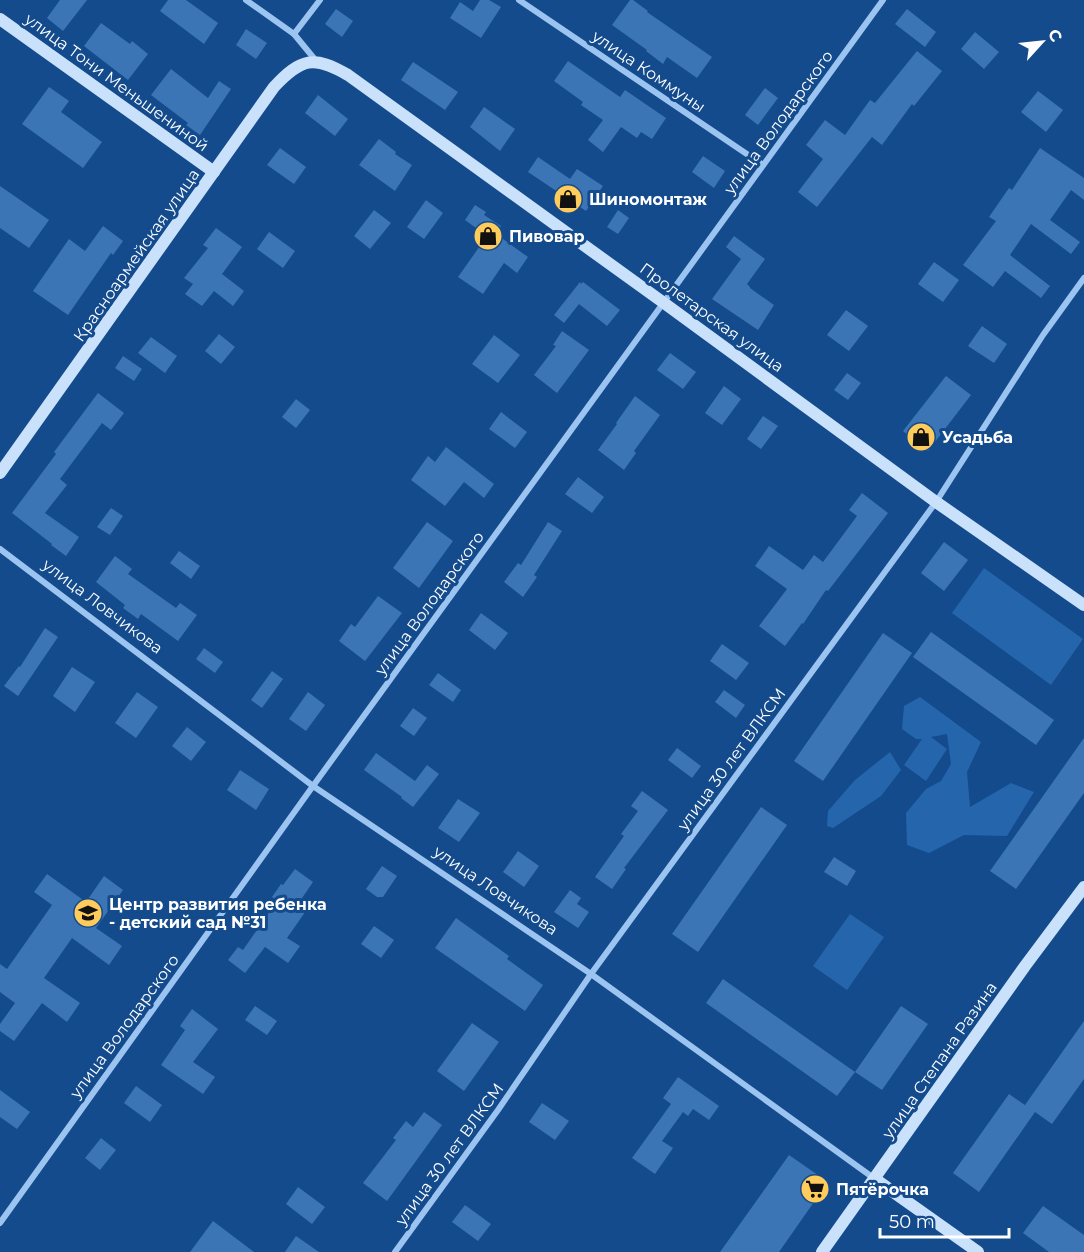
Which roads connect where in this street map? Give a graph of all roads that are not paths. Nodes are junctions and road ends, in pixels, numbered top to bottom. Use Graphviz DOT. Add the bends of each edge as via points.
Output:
graph roads {
  1 [pos="246,0"];
  2 [pos="320,0"];
  3 [pos="519,0"];
  4 [pos="883,0"];
  5 [pos="0,19"];
  6 [pos="294,34"];
  7 [pos="311,63"];
  8 [pos="763,165"];
  9 [pos="214,172"];
  10 [pos="1084,278"];
  11 [pos="664,303"];
  12 [pos="0,473"];
  13 [pos="936,502"];
  14 [pos="0,549"];
  15 [pos="1084,605"];
  16 [pos="314,786"];
  17 [pos="1084,887"];
  18 [pos="591,974"];
  19 [pos="875,1179"];
  20 [pos="0,1223"];
  21 [pos="395,1252"];
  22 [pos="822,1252"];
  23 [pos="978,1252"];
  1 -- 6 [label="street"];
  2 -- 6 [label="street"];
  3 -- 8 [label="street, улица Коммуны"];
  4 -- 8 [label="street, улица Володарского"];
  5 -- 9 [label="street, улица Тони Меньшениной"];
  6 -- 7 [label="street"];
  7 -- 9 [label="street, Красноармейская улица" via="295,68 274,87"];
  7 -- 11 [label="street, Пролетарская улица" via="330,65 348,75"];
  8 -- 11 [label="street, улица Володарского"];
  9 -- 12 [label="street, Красноармейская улица"];
  10 -- 13 [label="street, улица 30 лет ВЛКСМ"];
  11 -- 13 [label="street, Пролетарская улица"];
  11 -- 16 [label="street, улица Володарского"];
  13 -- 15 [label="street, Пролетарская улица"];
  13 -- 18 [label="street, улица 30 лет ВЛКСМ"];
  14 -- 16 [label="street, улица Ловчикова"];
  16 -- 18 [label="street, улица Ловчикова"];
  16 -- 20 [label="street, улица Володарского"];
  17 -- 19 [label="street, улица Степана Разина"];
  18 -- 19 [label="street, улица Ловчикова"];
  18 -- 21 [label="street, улица 30 лет ВЛКСМ"];
  19 -- 22 [label="street, улица Степана Разина"];
  19 -- 23 [label="street, улица Ловчикова"];
}
